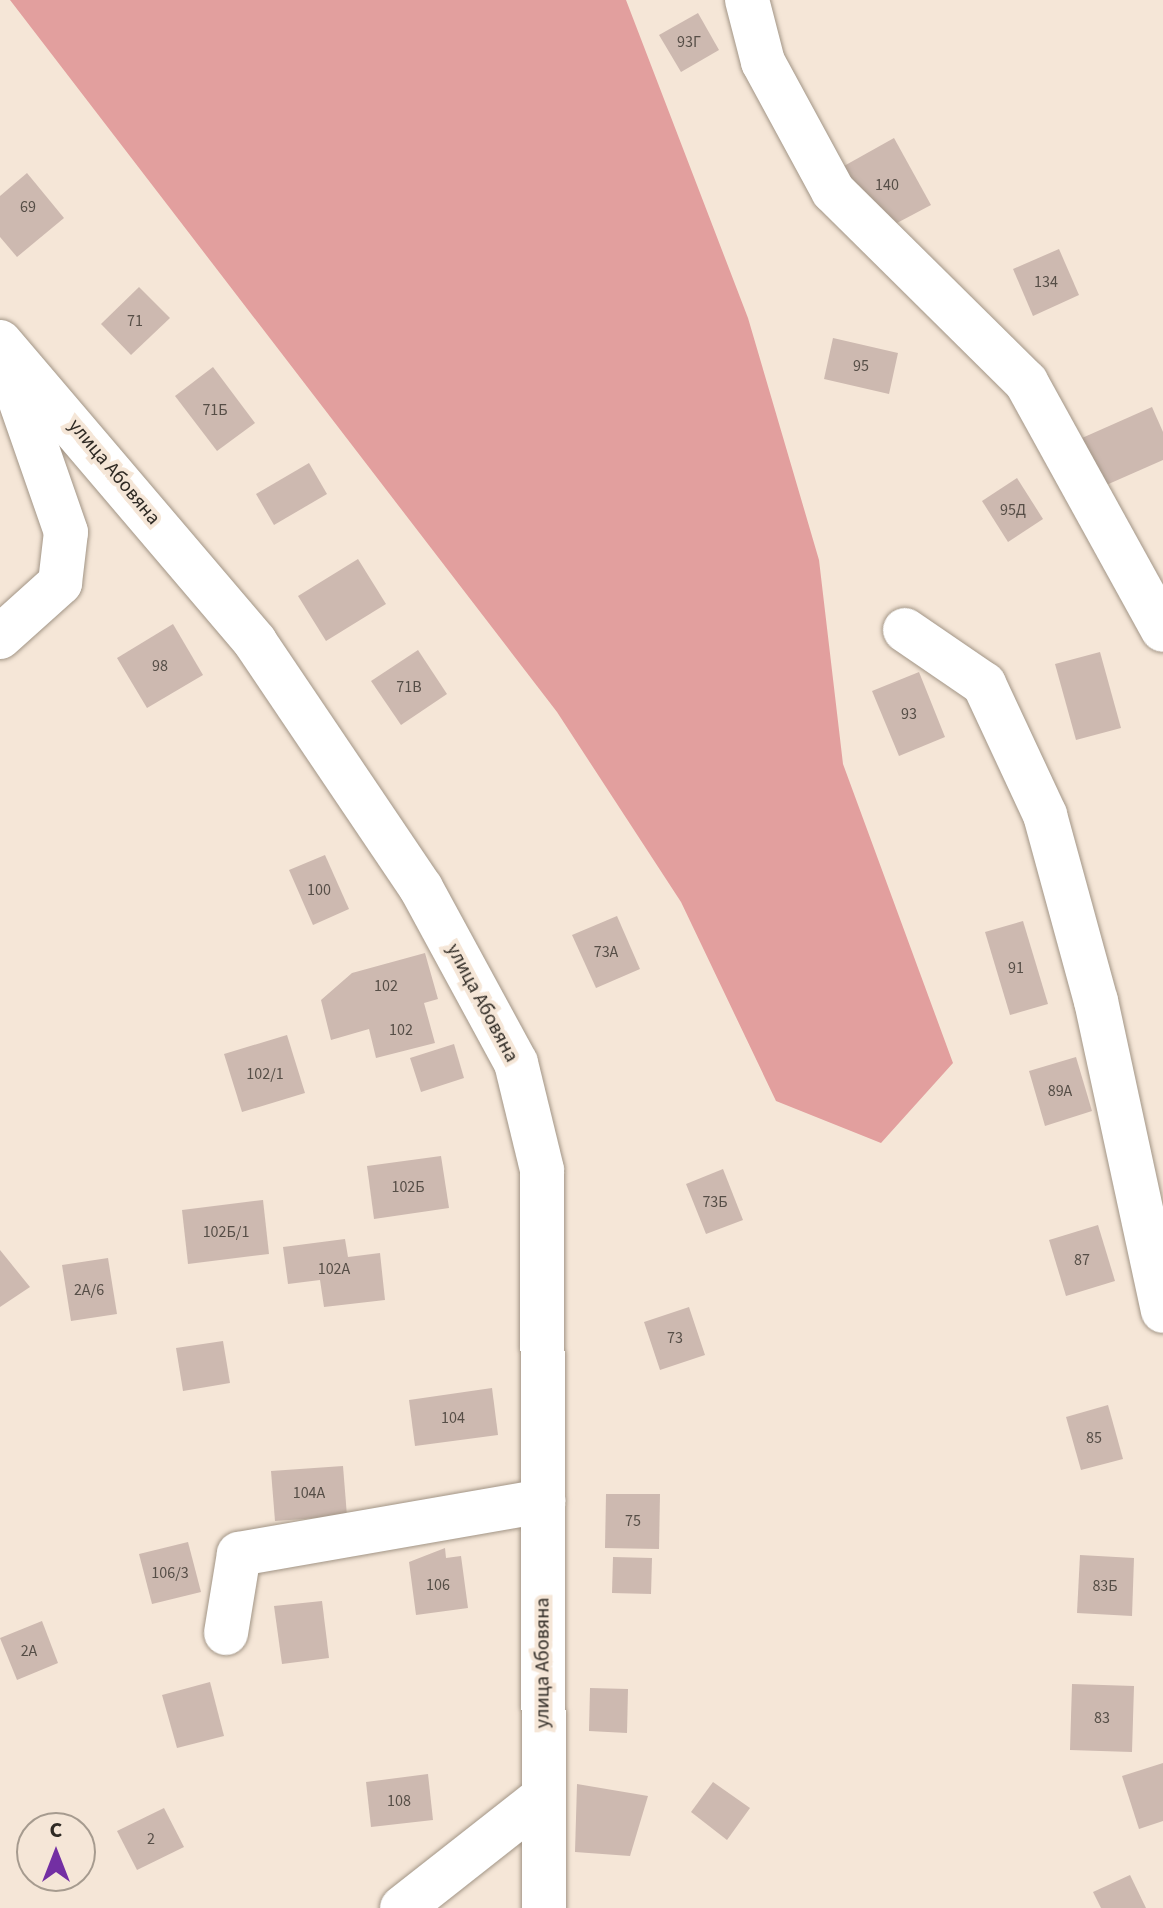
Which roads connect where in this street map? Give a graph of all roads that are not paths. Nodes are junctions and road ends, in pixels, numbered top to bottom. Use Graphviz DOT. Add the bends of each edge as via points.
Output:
graph roads {
  1 [pos="747,0"];
  2 [pos="0,343"];
  3 [pos="905,630"];
  4 [pos="1163,630"];
  5 [pos="0,637"];
  6 [pos="1163,1311"];
  7 [pos="543,1501"];
  8 [pos="226,1633"];
  9 [pos="543,1797"];
  10 [pos="402,1908"];
  11 [pos="544,1908"];
  1 -- 4 [label="street" via="763,62 833,191 1026,382"];
  2 -- 5 [label="street" via="66,532 60,583"];
  2 -- 7 [label="street, улица Абовяна" via="255,642 421,888 516,1063 542,1170"];
  3 -- 6 [label="street" via="984,684 1045,815 1096,1001"];
  7 -- 8 [label="street" via="239,1554"];
  7 -- 9 [label="street, улица Абовяна"];
  9 -- 10 [label="street"];
  9 -- 11 [label="street, улица Абовяна"];
}
